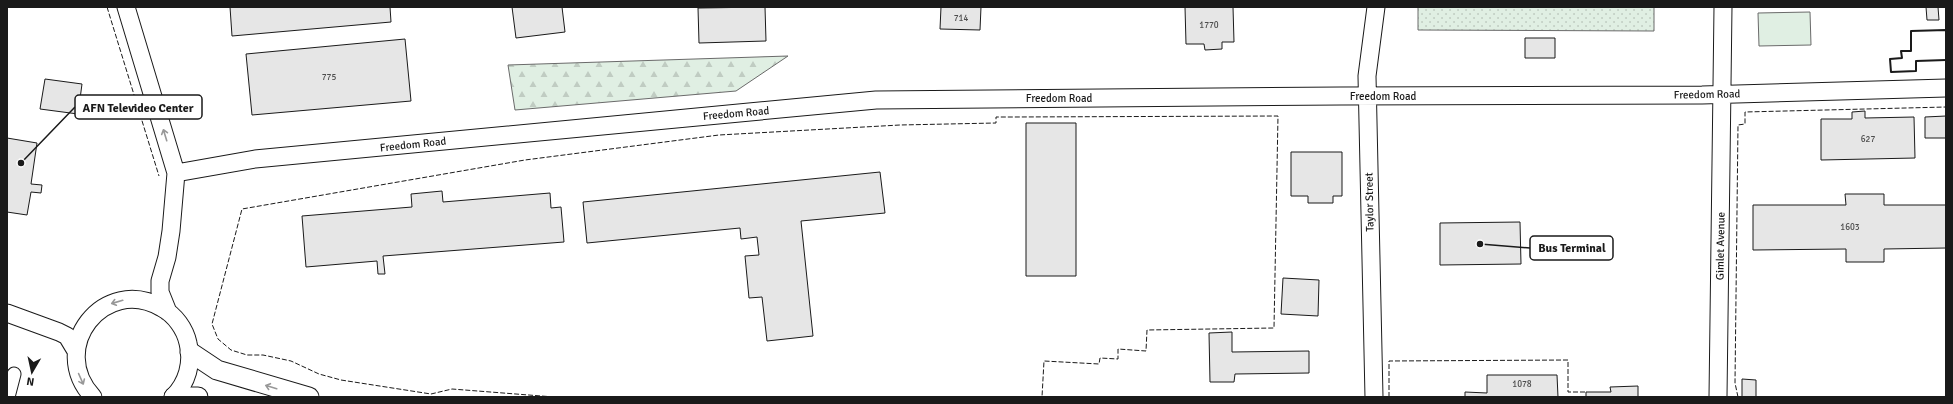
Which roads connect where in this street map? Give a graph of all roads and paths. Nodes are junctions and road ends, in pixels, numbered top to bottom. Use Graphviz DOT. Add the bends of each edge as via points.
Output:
graph roads {
  1 [pos="126,7"];
  2 [pos="1376,7"];
  3 [pos="1723,7"];
  4 [pos="1946,88"];
  5 [pos="1721,95"];
  6 [pos="1367,96"];
  7 [pos="176,172"];
  8 [pos="160,281"];
  9 [pos="137,300"];
  10 [pos="168,312"];
  11 [pos="7,313"];
  12 [pos="84,327"];
  13 [pos="60,332"];
  14 [pos="76,351"];
  15 [pos="190,352"];
  16 [pos="14,374"];
  17 [pos="8,393"];
  18 [pos="93,397"];
  19 [pos="173,397"];
  20 [pos="198,397"];
  21 [pos="309,397"];
  22 [pos="1374,397"];
  23 [pos="1718,397"];
  7 -- 1 [label="street, one-way"];
  2 -- 6 [label="street, Taylor Street" via="1367,76"];
  3 -- 5 [label="street, Gimlet Avenue"];
  4 -- 5 [label="street, Freedom Road"];
  5 -- 6 [label="street, Freedom Road"];
  5 -- 23 [label="street, Gimlet Avenue"];
  6 -- 7 [label="street, Freedom Road" via="876,100 255,159"];
  6 -- 22 [label="street, Taylor Street"];
  7 -- 8 [label="street" via="171,231"];
  8 -- 9 [label="street" via="154,289"];
  8 -- 10 [label="street" via="160,292"];
  9 -- 10 [label="street" via="156,304"];
  9 -- 12 [label="street, one-way" via="122,300 107,305 94,314"];
  10 -- 15 [label="street" via="183,330"];
  11 -- 13 [label="street"];
  12 -- 13 [label="street"];
  12 -- 14 [label="street"];
  13 -- 14 [label="street" via="69,339"];
  14 -- 18 [label="street, one-way" via="78,374"];
  15 -- 19 [label="street" via="186,376"];
  21 -- 15 [label="main road, one-way" via="217,370"];
  16 -- 17 [label="street"];
  19 -- 20 [label="main road"];
}
